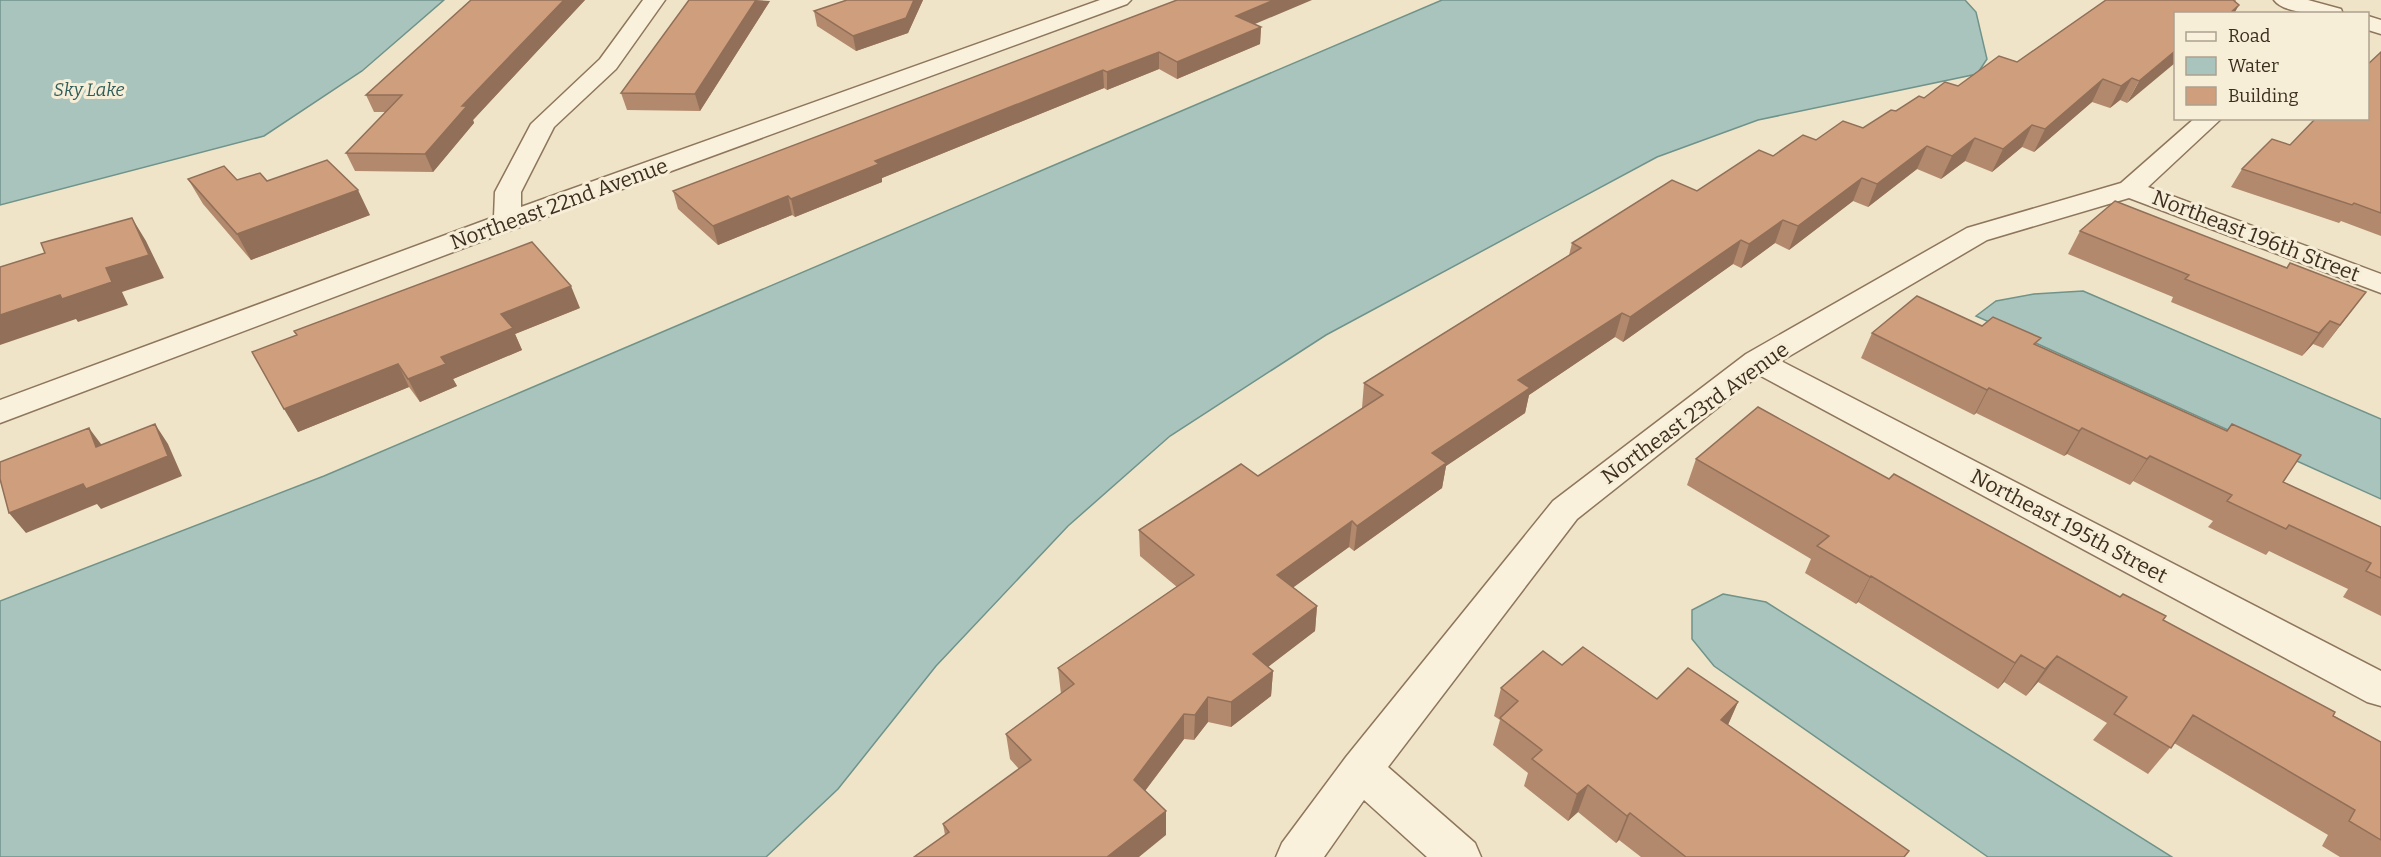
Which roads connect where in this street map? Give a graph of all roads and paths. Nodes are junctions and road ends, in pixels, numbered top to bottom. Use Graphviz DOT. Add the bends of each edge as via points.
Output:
graph roads {
  1 [pos="654,0"];
  2 [pos="1053,0"];
  3 [pos="1120,0"];
  4 [pos="2285,0"];
  5 [pos="2334,10"];
  6 [pos="1078,15"];
  7 [pos="2208,120"];
  8 [pos="2130,189"];
  9 [pos="507,222"];
  10 [pos="2381,284"];
  11 [pos="1757,361"];
  12 [pos="0,412"];
  13 [pos="2381,690"];
  14 [pos="1361,770"];
  15 [pos="1298,857"];
  16 [pos="1459,857"];
  1 -- 9 [label="street" via="608,64 543,124 508,192"];
  2 -- 6 [label="street"];
  3 -- 6 [label="street, Northeast 22nd Avenue"];
  4 -- 5 [label="street"];
  6 -- 9 [label="street, Northeast 22nd Avenue"];
  7 -- 8 [label="street, Northeast 23rd Avenue"];
  8 -- 10 [label="street, Northeast 196th Street"];
  8 -- 11 [label="street, Northeast 23rd Avenue" via="1977,234"];
  9 -- 12 [label="street, Northeast 22nd Avenue"];
  11 -- 13 [label="street, Northeast 195th Street"];
  11 -- 14 [label="street, Northeast 23rd Avenue" via="1565,510"];
  14 -- 15 [label="street, Northeast 23rd Avenue"];
  14 -- 16 [label="street"];
}
